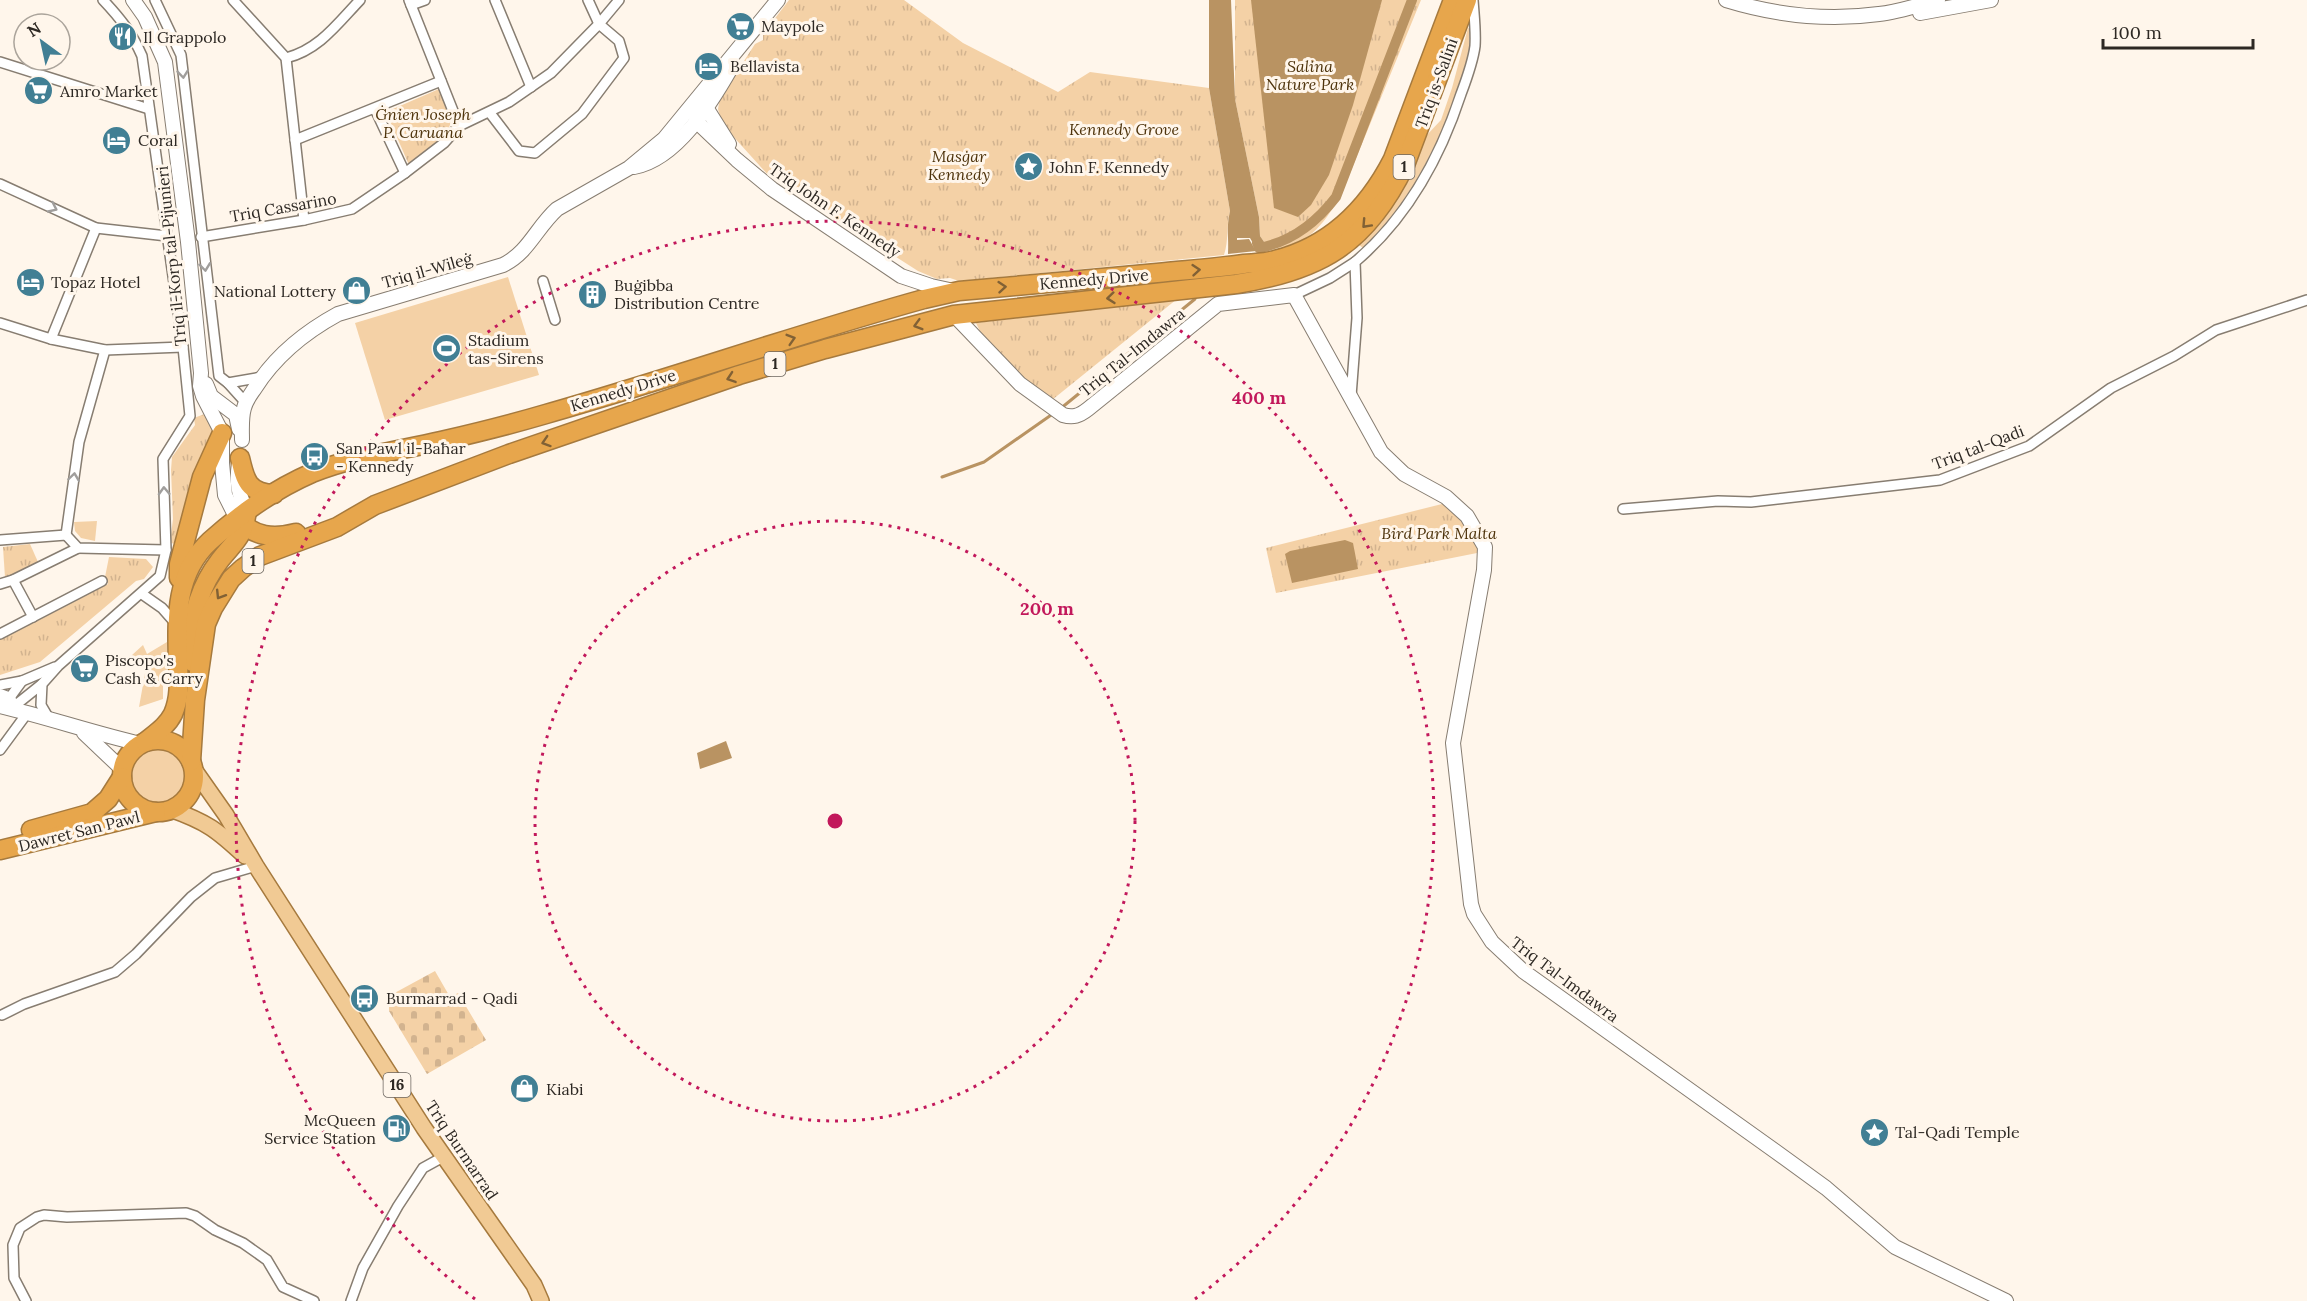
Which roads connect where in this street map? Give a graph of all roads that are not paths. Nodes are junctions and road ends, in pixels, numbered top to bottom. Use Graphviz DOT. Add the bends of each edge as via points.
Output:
graph roads {
  1 [pos="103,0"];
  2 [pos="133,0"];
  3 [pos="360,0"];
  4 [pos="425,0"];
  5 [pos="495,0"];
  6 [pos="588,0"];
  7 [pos="619,0"];
  8 [pos="778,0"];
  9 [pos="1453,0"];
  10 [pos="1467,0"];
  11 [pos="1473,0"];
  12 [pos="1726,0"];
  13 [pos="1938,0"];
  14 [pos="1991,0"];
  15 [pos="159,2"];
  16 [pos="240,2"];
  17 [pos="410,2"];
  18 [pos="1754,4"];
  19 [pos="1898,11"];
  20 [pos="599,24"];
  21 [pos="286,58"];
  22 [pos="0,62"];
  23 [pos="441,81"];
  24 [pos="531,87"];
  25 [pos="149,109"];
  26 [pos="375,109"];
  27 [pos="699,110"];
  28 [pos="490,113"];
  29 [pos="459,126"];
  30 [pos="295,140"];
  31 [pos="629,168"];
  32 [pos="405,173"];
  33 [pos="0,184"];
  34 [pos="304,220"];
  35 [pos="96,228"];
  36 [pos="167,236"];
  37 [pos="201,237"];
  38 [pos="1355,262"];
  39 [pos="1274,269"];
  40 [pos="901,276"];
  41 [pos="543,281"];
  42 [pos="959,291"];
  43 [pos="1294,295"];
  44 [pos="2307,300"];
  45 [pos="902,305"];
  46 [pos="954,315"];
  47 [pos="555,320"];
  48 [pos="0,323"];
  49 [pos="51,339"];
  50 [pos="183,348"];
  51 [pos="105,350"];
  52 [pos="201,374"];
  53 [pos="262,377"];
  54 [pos="228,382"];
  55 [pos="1350,396"];
  56 [pos="242,408"];
  57 [pos="222,433"];
  58 [pos="241,449"];
  59 [pos="273,494"];
  60 [pos="397,497"];
  61 [pos="1623,509"];
  62 [pos="243,519"];
  63 [pos="66,535"];
  64 [pos="0,540"];
  65 [pos="78,548"];
  66 [pos="166,550"];
  67 [pos="13,580"];
  68 [pos="102,581"];
  69 [pos="0,584"];
  70 [pos="180,592"];
  71 [pos="142,594"];
  72 [pos="33,617"];
  73 [pos="177,625"];
  74 [pos="0,634"];
  75 [pos="58,666"];
  76 [pos="22,681"];
  77 [pos="42,684"];
  78 [pos="0,686"];
  79 [pos="0,696"];
  80 [pos="195,700"];
  81 [pos="6,707"];
  82 [pos="28,712"];
  83 [pos="48,717"];
  84 [pos="78,728"];
  85 [pos="143,743"];
  86 [pos="0,750"];
  87 [pos="192,765"];
  88 [pos="122,773"];
  89 [pos="164,810"];
  90 [pos="0,838"];
  91 [pos="0,850"];
  92 [pos="256,866"];
  93 [pos="2,1015"];
  94 [pos="443,1157"];
  95 [pos="26,1301"];
  96 [pos="314,1301"];
  97 [pos="351,1301"];
  98 [pos="541,1301"];
  99 [pos="2006,1301"];
  1 -- 25 [label="street" via="123,20 142,56"];
  2 -- 52 [label="street, Triq il-Korp tal-Pijunieri" via="165,62"];
  3 -- 21 [label="street" via="322,41"];
  4 -- 17 [label="street"];
  5 -- 24 [label="street"];
  6 -- 20 [label="street"];
  7 -- 20 [label="street, Triq Cassarino"];
  8 -- 27 [label="street, Triq il-Wileġ"];
  9 -- 39 [label="highway, Triq is-Salini / 1" via="1393,159 1368,201 1345,224"];
  10 -- 39 [label="highway, Triq is-Salini / 1, one-way" via="1405,165 1390,194 1367,225 1338,249 1312,264"];
  11 -- 38 [label="street, Triq Tal-Imdawra" via="1475,47 1450,127 1397,221"];
  12 -- 18 [label="street"];
  13 -- 19 [label="street"];
  14 -- 19 [label="street" via="1913,14"];
  15 -- 37 [label="street, one-way" via="181,55"];
  16 -- 21 [label="street"];
  17 -- 23 [label="street"];
  18 -- 19 [label="street" via="1820,17"];
  20 -- 24 [label="street, Triq Cassarino" via="551,73"];
  20 -- 28 [label="street" via="619,41 624,58 570,125 535,153 519,151"];
  21 -- 30 [label="street"];
  22 -- 25 [label="street"];
  23 -- 26 [label="street"];
  23 -- 29 [label="street"];
  24 -- 28 [label="street, Triq Cassarino"];
  25 -- 36 [label="street"];
  26 -- 30 [label="street"];
  26 -- 32 [label="street"];
  27 -- 31 [label="street, Triq il-Wileġ"];
  27 -- 31 [label="street, Triq il-Wileġ" via="667,152 645,165"];
  27 -- 40 [label="street, Triq John F. Kennedy" via="750,172"];
  28 -- 29 [label="street, Triq Cassarino"];
  29 -- 32 [label="street, Triq Cassarino"];
  30 -- 34 [label="street"];
  31 -- 53 [label="street, Triq il-Wileġ" via="557,209 516,259 338,314 287,349"];
  32 -- 34 [label="street, Triq Cassarino" via="352,209"];
  33 -- 35 [label="street, one-way"];
  34 -- 37 [label="street, Triq Cassarino"];
  35 -- 36 [label="street"];
  35 -- 49 [label="street"];
  36 -- 50 [label="street"];
  37 -- 54 [label="street, one-way" via="219,376"];
  38 -- 43 [label="street, Triq Tal-Imdawra"];
  38 -- 55 [label="street" via="1357,318"];
  42 -- 39 [label="highway, Kennedy Drive / 1, one-way" via="1222,267"];
  39 -- 46 [label="highway, Kennedy Drive / 1, one-way"];
  40 -- 42 [label="street, Triq John F. Kennedy"];
  40 -- 45 [label="street, Triq John F. Kennedy" via="906,285"];
  41 -- 47 [label="street"];
  42 -- 45 [label="highway, Kennedy Drive / 1"];
  43 -- 46 [label="street, Triq Tal-Imdawra" via="1218,304 1079,416 1070,417 1020,384"];
  43 -- 55 [label="street, Triq Tal-Imdawra"];
  44 -- 61 [label="street, Triq tal-Qadi" via="2216,330 2111,388 2029,446 1940,480 1751,502"];
  59 -- 45 [label="highway, Kennedy Drive / 1, one-way" via="315,472 361,457 439,442 545,414"];
  46 -- 60 [label="highway, Kennedy Drive / 1, one-way" via="739,375"];
  48 -- 49 [label="street"];
  49 -- 51 [label="street"];
  50 -- 51 [label="street"];
  66 -- 50 [label="street, one-way" via="164,459 190,416"];
  63 -- 51 [label="street, one-way" via="79,442"];
  52 -- 56 [label="street, Triq il-Korp tal-Pijunieri" via="211,396 220,404"];
  52 -- 57 [label="street, Triq il-Korp tal-Pijunieri" via="203,396"];
  53 -- 54 [label="street"];
  53 -- 56 [label="street, Triq il-Wileġ"];
  54 -- 56 [label="street"];
  55 -- 99 [label="street, Triq Tal-Imdawra" via="1382,452 1404,474 1459,507 1485,547 1485,570 1453,743 1471,904 1483,931 1510,961 1557,998 1826,1188 1895,1247"];
  56 -- 57 [label="street, Triq il-Wileġ"];
  56 -- 58 [label="street"];
  57 -- 62 [label="street" via="224,489 230,507"];
  57 -- 70 [label="highway" via="202,477 184,543 179,564"];
  58 -- 59 [label="highway" via="244,478 263,493"];
  58 -- 62 [label="street" via="236,481"];
  59 -- 62 [label="highway, Kennedy Drive / 1"];
  60 -- 62 [label="highway" via="278,537 260,534"];
  60 -- 80 [label="highway, Kennedy Drive / 1, one-way" via="260,556 231,579 207,624"];
  62 -- 70 [label="highway, Kennedy Drive / 1" via="202,549 191,563"];
  62 -- 80 [label="highway" via="241,535 206,582 195,609 191,629"];
  63 -- 64 [label="street"];
  63 -- 65 [label="street"];
  65 -- 66 [label="street"];
  65 -- 67 [label="street"];
  66 -- 71 [label="street" via="160,576"];
  67 -- 69 [label="street"];
  67 -- 72 [label="street"];
  68 -- 72 [label="street"];
  70 -- 73 [label="highway, Kennedy Drive / 1"];
  71 -- 73 [label="street"];
  71 -- 75 [label="street"];
  72 -- 74 [label="street"];
  73 -- 85 [label="highway, Kennedy Drive / 1" via="177,703 166,723"];
  75 -- 76 [label="street"];
  75 -- 77 [label="street"];
  76 -- 78 [label="street"];
  76 -- 81 [label="street"];
  77 -- 81 [label="street"];
  77 -- 83 [label="street" via="41,705"];
  79 -- 81 [label="street" via="8,699"];
  80 -- 87 [label="highway, Kennedy Drive / 1"];
  81 -- 82 [label="street"];
  82 -- 83 [label="street"];
  82 -- 86 [label="street"];
  83 -- 84 [label="street"];
  84 -- 85 [label="street"];
  84 -- 88 [label="street" via="99,745"];
  85 -- 87 [label="highway" via="166,740 175,744"];
  85 -- 88 [label="highway, 1" via="130,753"];
  87 -- 89 [label="highway, 1" via="194,778 187,797"];
  87 -- 92 [label="main road, Triq Burmarrad / 16"];
  88 -- 89 [label="highway" via="129,798 147,810"];
  88 -- 90 [label="highway, Dawret San Pawl / 1" via="108,799 92,813"];
  89 -- 91 [label="highway, Dawret San Pawl"];
  89 -- 92 [label="main road, Triq Burmarrad / 16" via="213,827"];
  92 -- 93 [label="street" via="215,878 115,972"];
  92 -- 94 [label="main road, Triq Burmarrad / 16"];
  94 -- 97 [label="street" via="423,1168 398,1206 363,1268"];
  94 -- 98 [label="main road, Triq Burmarrad / 16" via="534,1285"];
  95 -- 96 [label="street" via="14,1278 13,1245 20,1228 37,1217 186,1214 252,1249 267,1260 283,1287"];
}
